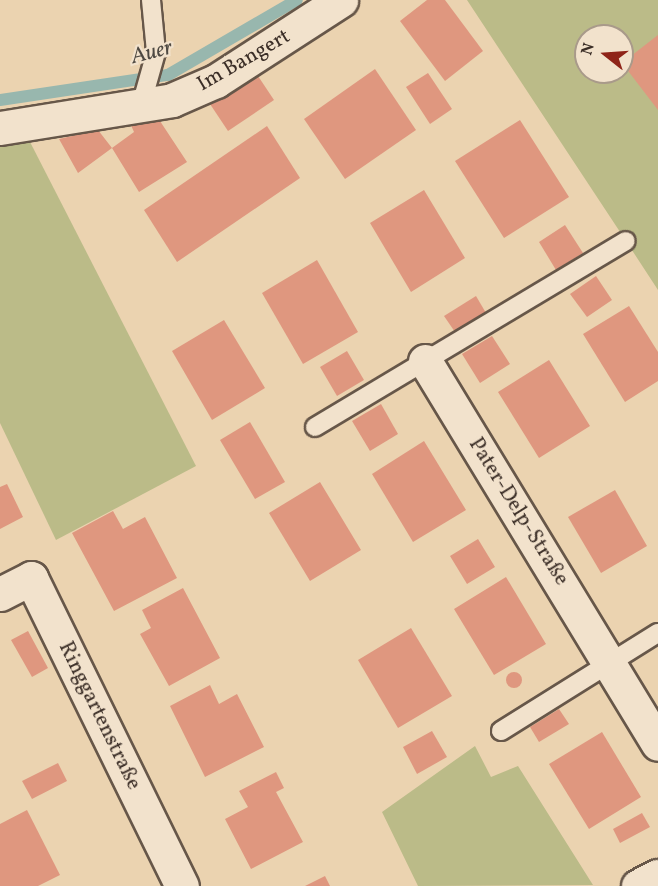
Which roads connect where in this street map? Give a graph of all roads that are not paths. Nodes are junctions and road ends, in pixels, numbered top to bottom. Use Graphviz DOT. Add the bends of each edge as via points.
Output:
graph roads {
  1 [pos="151,0"];
  2 [pos="341,0"];
  3 [pos="146,86"];
  4 [pos="0,128"];
  5 [pos="626,241"];
  6 [pos="425,361"];
  7 [pos="315,427"];
  8 [pos="0,594"];
  9 [pos="658,633"];
  10 [pos="610,662"];
  11 [pos="501,731"];
  12 [pos="658,744"];
  13 [pos="658,876"];
  14 [pos="182,886"];
  15 [pos="638,886"];
  1 -- 3 [label="lane"];
  2 -- 3 [label="street, Im Bangert" via="216,81"];
  3 -- 4 [label="street, Im Bangert"];
  5 -- 6 [label="lane"];
  6 -- 7 [label="lane"];
  6 -- 10 [label="street, Pater-Delp-Straße"];
  8 -- 14 [label="street, Ringgartenstraße" via="31,578"];
  9 -- 10 [label="lane"];
  10 -- 11 [label="lane"];
  10 -- 12 [label="street, Pater-Delp-Straße"];
  13 -- 15 [label="street"];
}
